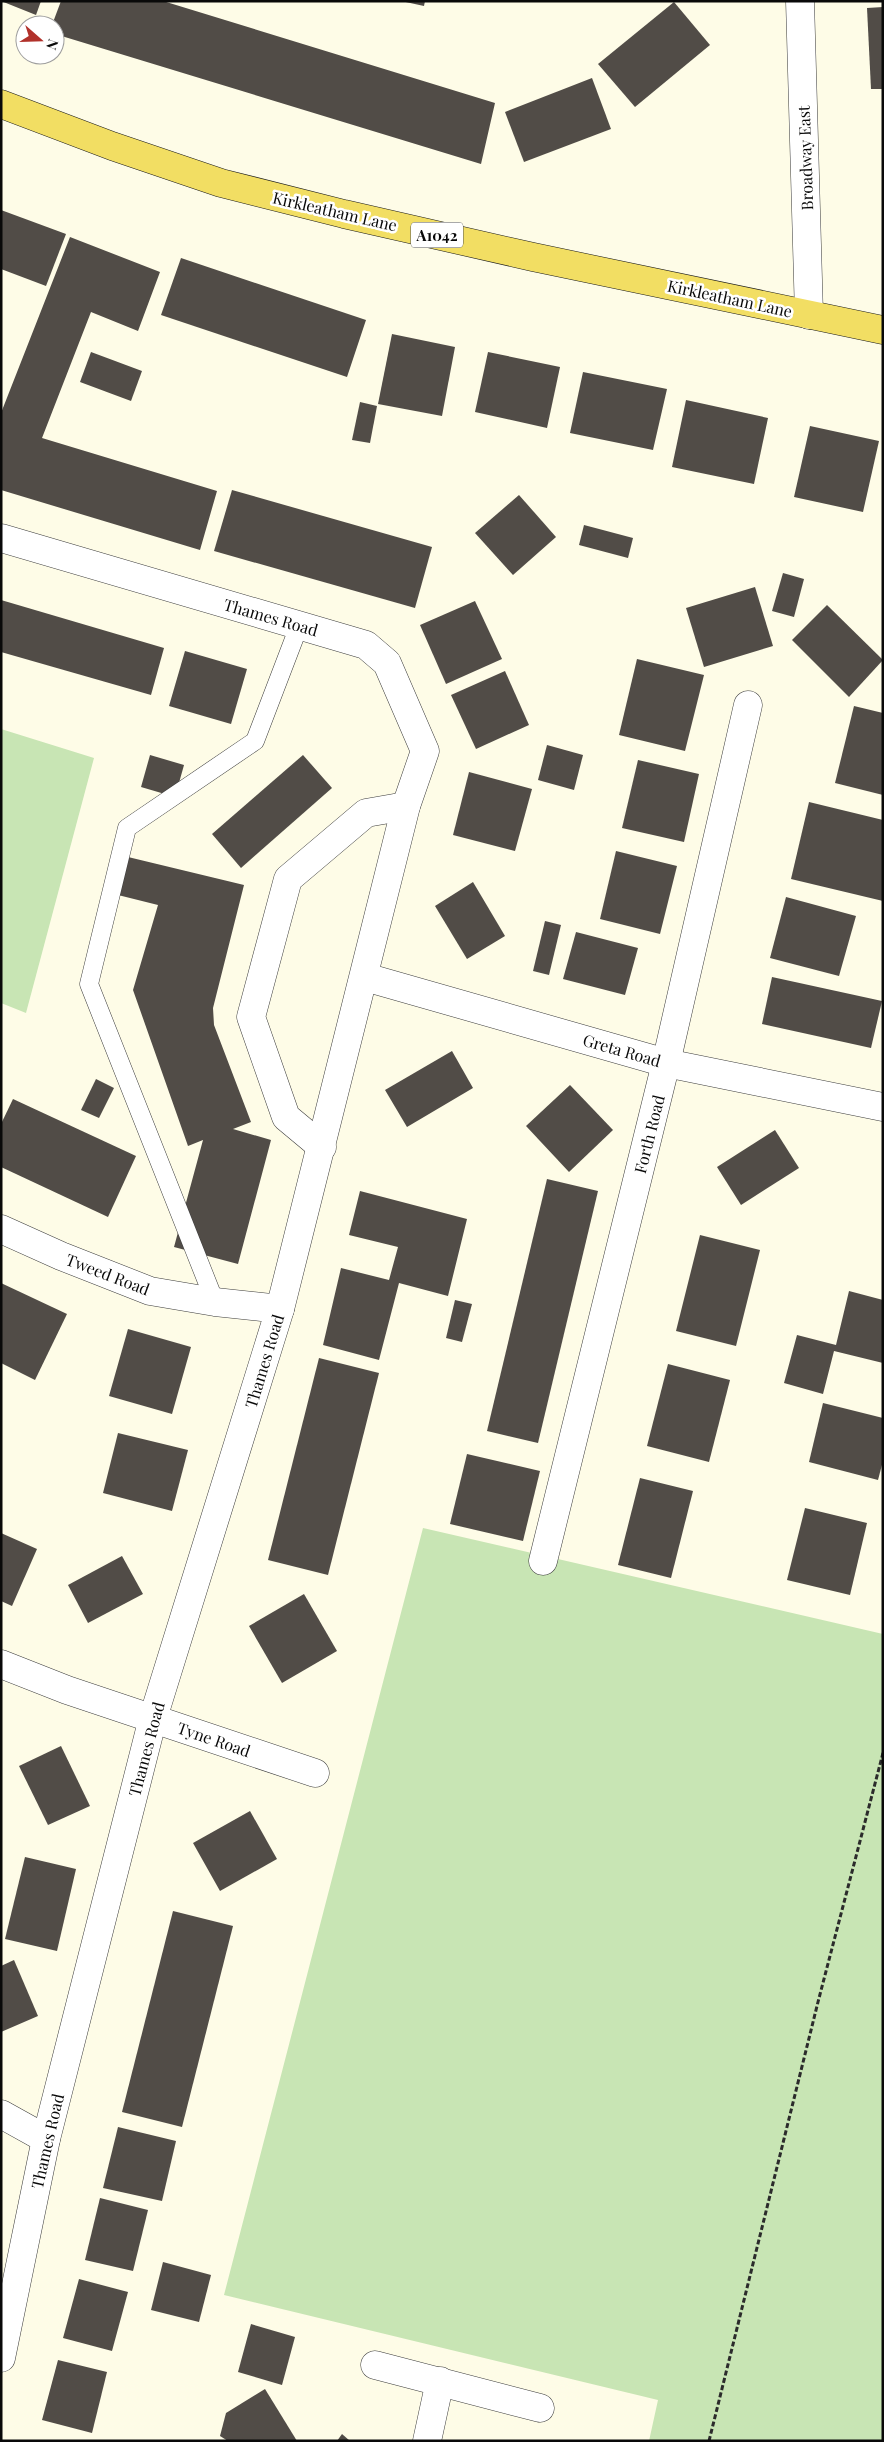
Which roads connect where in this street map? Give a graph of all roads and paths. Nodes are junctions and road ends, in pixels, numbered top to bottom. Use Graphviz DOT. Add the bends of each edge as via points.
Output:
graph roads {
  1 [pos="800,1"];
  2 [pos="1,104"];
  3 [pos="809,315"];
  4 [pos="883,330"];
  5 [pos="1,538"];
  6 [pos="299,626"];
  7 [pos="748,705"];
  8 [pos="406,806"];
  9 [pos="365,976"];
  10 [pos="666,1063"];
  11 [pos="883,1107"];
  12 [pos="322,1147"];
  13 [pos="1,1229"];
  14 [pos="215,1302"];
  15 [pos="280,1308"];
  16 [pos="543,1561"];
  17 [pos="1,1664"];
  18 [pos="153,1718"];
  19 [pos="883,1753"];
  20 [pos="315,1773"];
  21 [pos="1,2114"];
  22 [pos="46,2139"];
  23 [pos="1,2358"];
  24 [pos="376,2365"];
  25 [pos="440,2382"];
  26 [pos="540,2408"];
  27 [pos="427,2441"];
  28 [pos="709,2441"];
  1 -- 3 [label="street, Broadway East"];
  2 -- 3 [label="main road, Kirkleatham Lane / A1042" via="221,183 344,214"];
  3 -- 4 [label="main road, Kirkleatham Lane / A1042"];
  5 -- 6 [label="street, Thames Road"];
  6 -- 8 [label="street, Thames Road" via="366,645 387,663 426,751"];
  6 -- 14 [label="lane" via="255,741 127,828 89,984"];
  7 -- 10 [label="street, Forth Road"];
  8 -- 9 [label="street, Thames Road"];
  8 -- 12 [label="street" via="366,813 288,879 251,1017 286,1117"];
  9 -- 10 [label="street, Greta Road"];
  9 -- 12 [label="street, Thames Road"];
  10 -- 11 [label="street, Greta Road"];
  10 -- 16 [label="street, Forth Road"];
  12 -- 15 [label="street, Thames Road"];
  13 -- 14 [label="street, Tweed Road" via="150,1291"];
  14 -- 15 [label="street, Tweed Road"];
  15 -- 18 [label="street, Thames Road"];
  17 -- 18 [label="street, Tyne Road"];
  18 -- 20 [label="street, Tyne Road"];
  18 -- 22 [label="street, Thames Road"];
  19 -- 28 [label="path"];
  21 -- 22 [label="street"];
  22 -- 23 [label="street, Thames Road"];
  24 -- 25 [label="street"];
  25 -- 26 [label="street"];
  25 -- 27 [label="street"];
}
